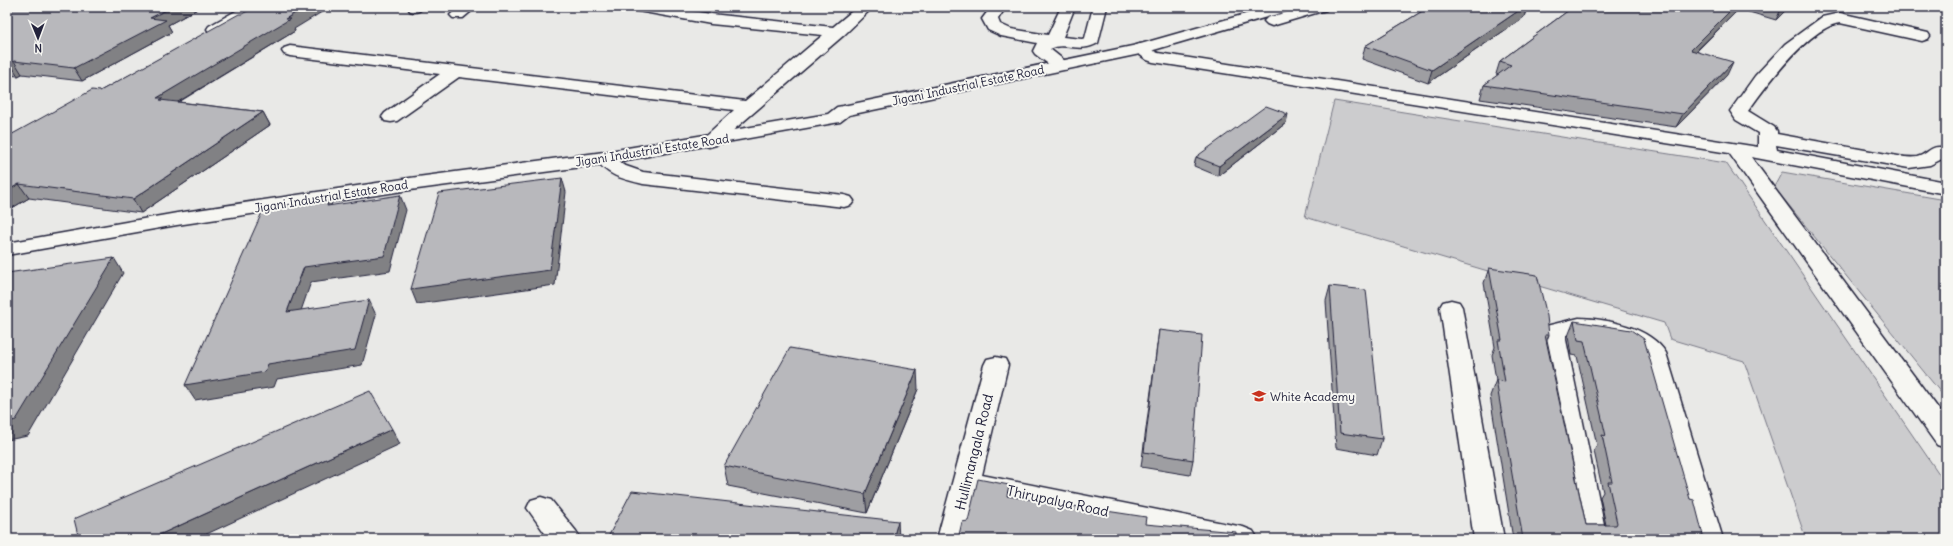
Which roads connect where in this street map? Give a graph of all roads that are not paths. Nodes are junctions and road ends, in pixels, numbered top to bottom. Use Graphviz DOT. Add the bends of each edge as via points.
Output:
graph roads {
  1 [pos="254,7"];
  2 [pos="638,7"];
  3 [pos="866,7"];
  4 [pos="999,7"];
  5 [pos="1068,7"];
  6 [pos="1100,7"];
  7 [pos="1286,7"];
  8 [pos="1321,7"];
  9 [pos="838,32"];
  10 [pos="1922,36"];
  11 [pos="199,38"];
  12 [pos="1054,42"];
  13 [pos="290,51"];
  14 [pos="1146,53"];
  15 [pos="1062,65"];
  16 [pos="456,71"];
  17 [pos="749,107"];
  18 [pos="391,117"];
  19 [pos="834,118"];
  20 [pos="709,142"];
  21 [pos="1768,146"];
  22 [pos="1735,148"];
  23 [pos="1946,154"];
  24 [pos="604,158"];
  25 [pos="1946,188"];
  26 [pos="844,201"];
  27 [pos="7,249"];
  28 [pos="1451,307"];
  29 [pos="996,365"];
  30 [pos="1946,438"];
  31 [pos="966,482"];
  32 [pos="541,508"];
  33 [pos="566,539"];
  34 [pos="952,539"];
  35 [pos="1243,539"];
  36 [pos="1489,539"];
  37 [pos="1592,539"];
  38 [pos="1708,539"];
  1 -- 11 [label="street"];
  2 -- 9 [label="street" via="711,19"];
  3 -- 9 [label="street"];
  4 -- 12 [label="street" via="990,19 993,27 1007,33"];
  5 -- 12 [label="street"];
  6 -- 12 [label="street" via="1092,40 1085,44"];
  7 -- 14 [label="street, Jigani Industrial Estate Road"];
  8 -- 14 [label="street, Jigani Industrial Estate Road"];
  9 -- 17 [label="street"];
  10 -- 21 [label="street" via="1840,18 1827,20 1791,47 1761,80 1739,112 1768,131"];
  12 -- 15 [label="street" via="1043,46 1041,51"];
  13 -- 16 [label="street"];
  14 -- 15 [label="street, Jigani Industrial Estate Road"];
  14 -- 19 [label="street, Jigani Industrial Estate Road" via="881,113 848,119"];
  14 -- 22 [label="street"];
  15 -- 19 [label="street, Jigani Industrial Estate Road" via="843,112"];
  16 -- 17 [label="street"];
  16 -- 18 [label="street"];
  17 -- 20 [label="street"];
  19 -- 20 [label="street, Jigani Industrial Estate Road"];
  20 -- 24 [label="street, Jigani Industrial Estate Road"];
  21 -- 22 [label="street"];
  21 -- 23 [label="street" via="1918,163 1930,159 1938,152"];
  21 -- 25 [label="street"];
  22 -- 30 [label="street"];
  24 -- 26 [label="street" via="621,173 643,178"];
  24 -- 27 [label="street, Jigani Industrial Estate Road" via="200,215"];
  28 -- 36 [label="street"];
  29 -- 31 [label="street, Hullimangala Road"];
  31 -- 34 [label="street, Hullimangala Road"];
  31 -- 35 [label="street, Thirupalya Road"];
  32 -- 33 [label="street"];
  37 -- 38 [label="street" via="1554,340 1554,331 1584,325 1624,333 1644,343 1654,353"];
}
